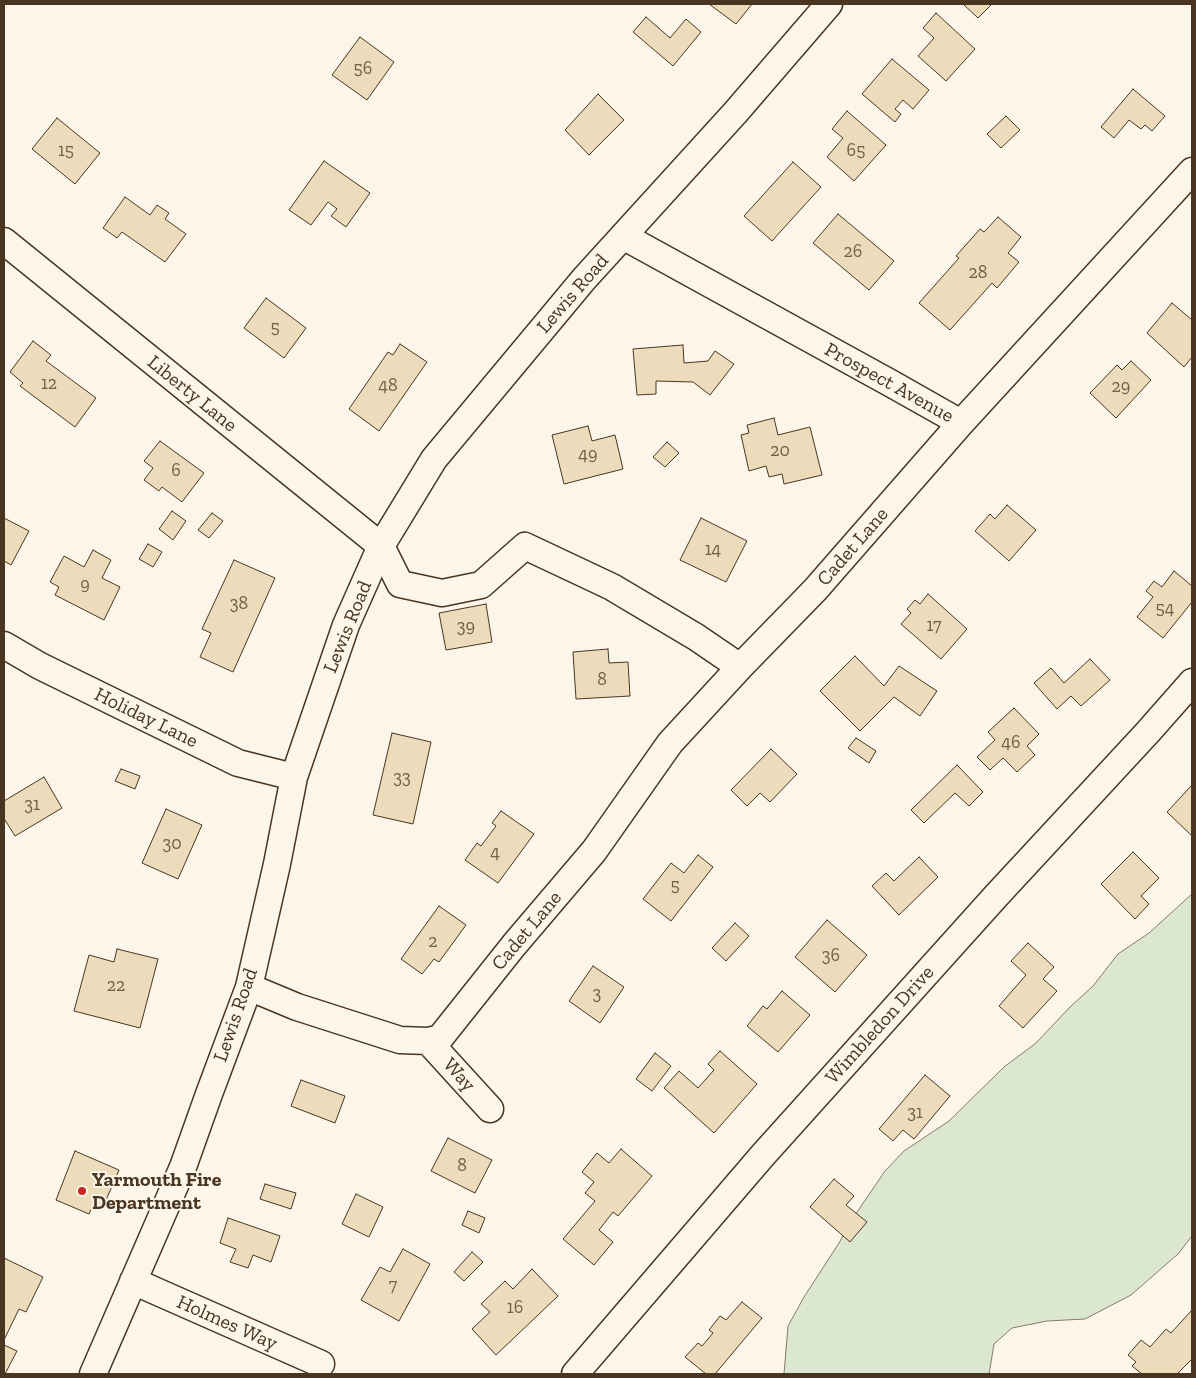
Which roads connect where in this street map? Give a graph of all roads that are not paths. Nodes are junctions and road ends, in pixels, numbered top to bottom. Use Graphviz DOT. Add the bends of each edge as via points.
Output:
graph roads {
  1 [pos="829,4"];
  2 [pos="1192,171"];
  3 [pos="623,236"];
  4 [pos="4,241"];
  5 [pos="961,423"];
  6 [pos="381,546"];
  7 [pos="4,645"];
  8 [pos="740,667"];
  9 [pos="1192,682"];
  10 [pos="294,777"];
  11 [pos="249,987"];
  12 [pos="428,1041"];
  13 [pos="490,1109"];
  14 [pos="133,1281"];
  15 [pos="321,1364"];
  16 [pos="93,1374"];
  17 [pos="575,1374"];
  1 -- 3 [label="street, Lewis Road"];
  2 -- 5 [label="street, Prospect Avenue"];
  3 -- 5 [label="street, Prospect Avenue"];
  3 -- 6 [label="street, Lewis Road" via="434,459"];
  4 -- 6 [label="street, Liberty Lane"];
  5 -- 8 [label="street, Cadet Lane" via="815,590"];
  6 -- 8 [label="street" via="400,584 442,593 481,585 525,546 612,587"];
  6 -- 10 [label="street, Lewis Road" via="346,625"];
  7 -- 10 [label="street, Holiday Lane" via="40,666 238,762"];
  8 -- 12 [label="street, Cadet Lane" via="670,742 594,851 440,1038"];
  9 -- 17 [label="street, Wimbledon Drive" via="763,1155"];
  10 -- 11 [label="street, Lewis Road"];
  11 -- 12 [label="street" via="297,1007 400,1040"];
  11 -- 14 [label="street, Lewis Road" via="183,1167"];
  12 -- 13 [label="street, Way"];
  14 -- 15 [label="street, Holmes Way"];
  14 -- 16 [label="street, Lewis Road"];
}
